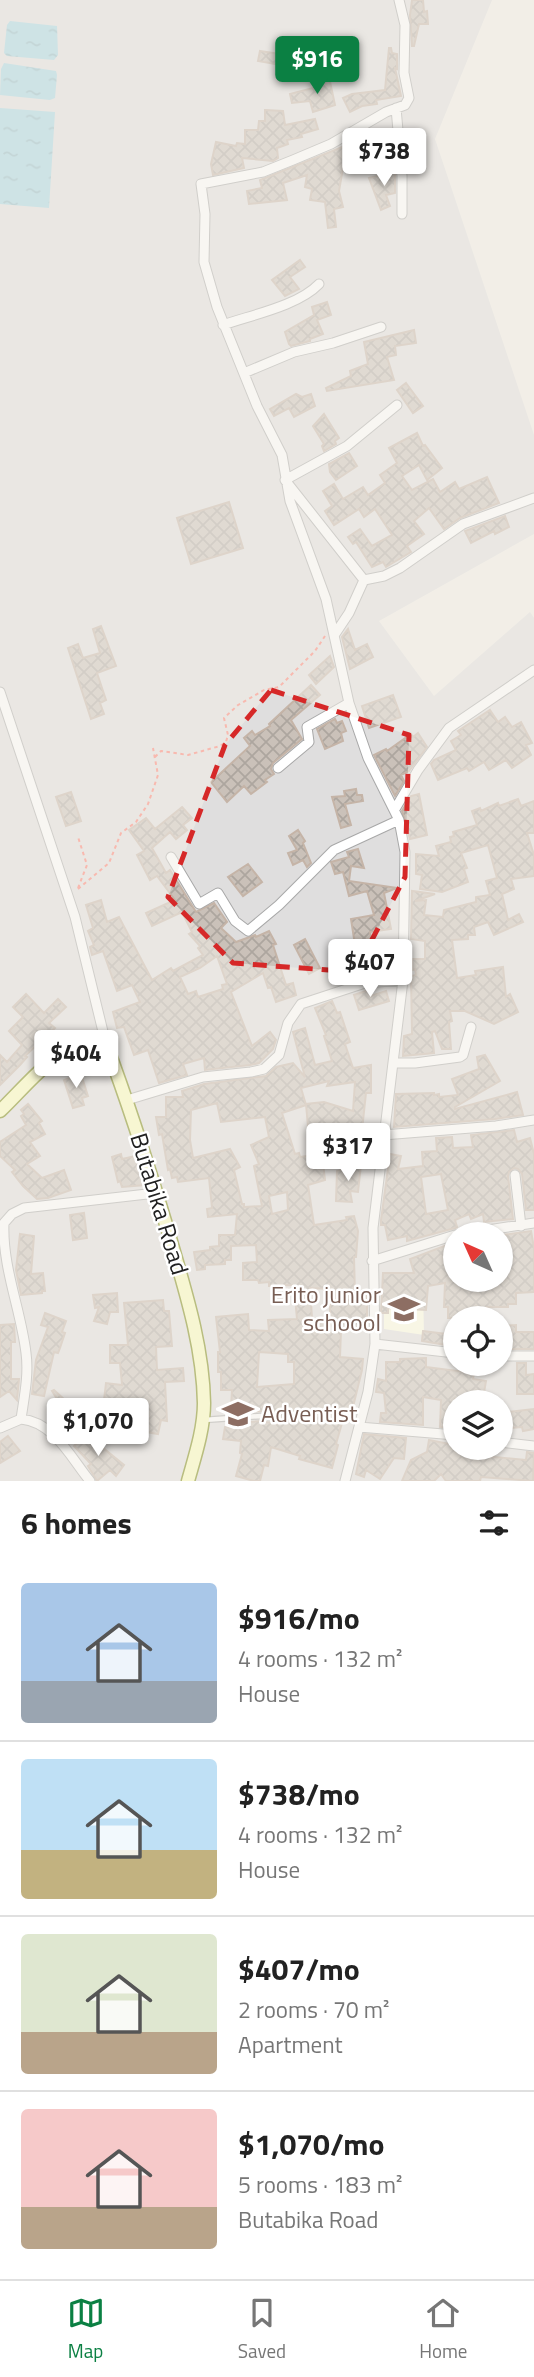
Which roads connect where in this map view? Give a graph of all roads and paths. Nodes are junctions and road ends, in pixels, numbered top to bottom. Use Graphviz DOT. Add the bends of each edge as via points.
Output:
graph roads {
  1 [pos="399,0"];
  2 [pos="396,108"];
  3 [pos="402,214"];
  4 [pos="319,284"];
  5 [pos="223,325"];
  6 [pos="381,327"];
  7 [pos="244,373"];
  8 [pos="397,405"];
  9 [pos="285,480"];
  10 [pos="534,498"];
  11 [pos="364,580"];
  12 [pos="334,629"];
  13 [pos="534,670"];
  14 [pos="0,692"];
  15 [pos="349,702"];
  16 [pos="153,748"];
  17 [pos="155,757"];
  18 [pos="278,768"];
  19 [pos="395,809"];
  20 [pos="399,820"];
  21 [pos="78,836"];
  22 [pos="170,857"];
  23 [pos="403,980"];
  24 [pos="471,1027"];
  25 [pos="106,1044"];
  26 [pos="394,1063"];
  27 [pos="127,1100"];
  28 [pos="0,1111"];
  29 [pos="534,1120"];
  30 [pos="383,1135"];
  31 [pos="515,1175"];
  32 [pos="156,1193"];
  33 [pos="534,1223"];
  34 [pos="521,1226"];
  35 [pos="513,1227"];
  36 [pos="443,1239"];
  37 [pos="372,1261"];
  38 [pos="375,1344"];
  39 [pos="443,1352"];
  40 [pos="513,1356"];
  41 [pos="534,1356"];
  42 [pos="21,1419"];
  43 [pos="276,1419"];
  44 [pos="203,1420"];
  45 [pos="359,1427"];
  46 [pos="0,1428"];
  47 [pos="443,1434"];
  48 [pos="513,1444"];
  49 [pos="534,1446"];
  50 [pos="90,1481"];
  51 [pos="188,1481"];
  52 [pos="345,1481"];
  1 -- 2 [label="street" via="409,98"];
  2 -- 3 [label="street"];
  2 -- 5 [label="street" via="331,144 263,172 201,184 205,262"];
  4 -- 5 [label="street" via="291,301"];
  5 -- 7 [label="street"];
  6 -- 7 [label="street" via="294,352"];
  7 -- 9 [label="street" via="282,455"];
  8 -- 9 [label="street" via="347,446"];
  9 -- 11 [label="street"];
  9 -- 12 [label="street"];
  10 -- 11 [label="street" via="463,524 400,568"];
  11 -- 12 [label="street" via="349,613"];
  12 -- 15 [label="street"];
  12 -- 17 [label="path" via="279,687 264,690 224,718 226,742 188,755 161,751"];
  13 -- 19 [label="street" via="449,728"];
  14 -- 25 [label="street, Butabika Road" via="75,917"];
  15 -- 18 [label="street" via="307,727 309,742"];
  15 -- 19 [label="street" via="368,758"];
  16 -- 17 [label="path"];
  17 -- 21 [label="path" via="158,775 148,804 121,833 109,863 77,890 87,865"];
  19 -- 20 [label="street"];
  20 -- 22 [label="street" via="334,850 248,931 235,921 219,892 199,904"];
  20 -- 23 [label="street" via="405,852"];
  23 -- 26 [label="street"];
  23 -- 27 [label="street" via="365,983 301,1004 288,1023 279,1055 264,1069 203,1077"];
  24 -- 26 [label="street" via="460,1057"];
  25 -- 27 [label="main road, Butabika Road"];
  25 -- 28 [label="main road" via="79,1043 56,1058"];
  26 -- 30 [label="street"];
  27 -- 32 [label="main road, Butabika Road"];
  29 -- 30 [label="street"];
  30 -- 37 [label="street"];
  31 -- 34 [label="street"];
  32 -- 42 [label="street" via="24,1208 4,1223 26,1353"];
  32 -- 44 [label="main road, Butabika Road" via="198,1344"];
  33 -- 34 [label="street"];
  34 -- 35 [label="street"];
  36 -- 37 [label="street"];
  37 -- 38 [label="street"];
  38 -- 39 [label="street"];
  38 -- 45 [label="street"];
  40 -- 41 [label="street"];
  42 -- 46 [label="street"];
  42 -- 50 [label="street" via="47,1428"];
  43 -- 44 [label="lane"];
  44 -- 51 [label="main road, Butabika Road"];
  45 -- 47 [label="street"];
  45 -- 52 [label="street"];
  48 -- 49 [label="street"];
}
